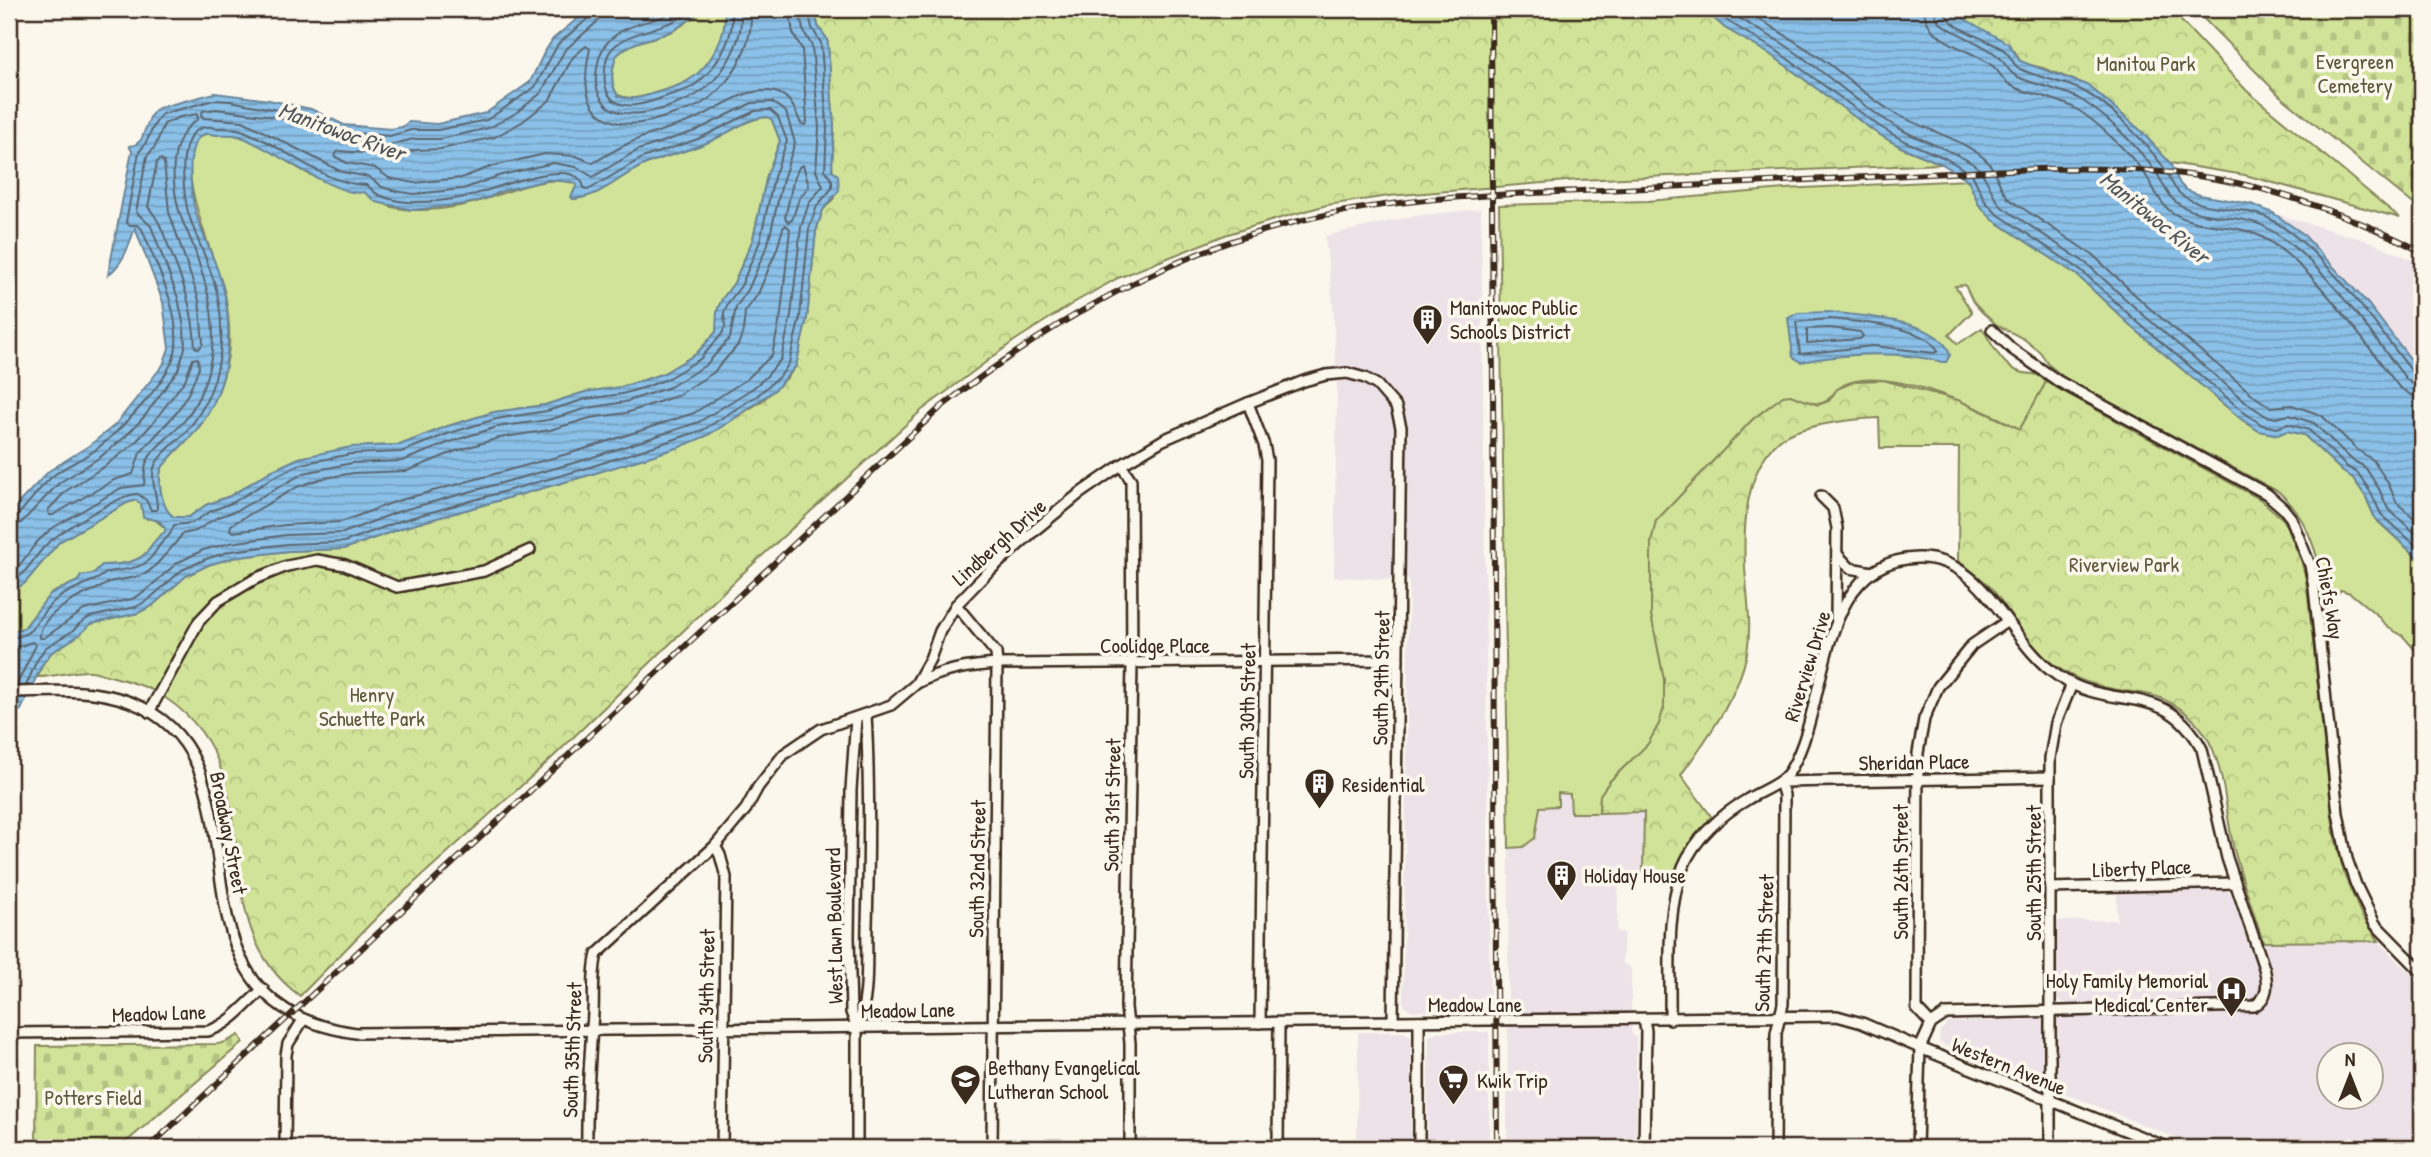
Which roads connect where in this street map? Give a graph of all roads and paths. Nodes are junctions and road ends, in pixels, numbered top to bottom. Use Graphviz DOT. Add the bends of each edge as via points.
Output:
graph roads {
  1 [pos="1992,330"];
  2 [pos="1377,386"];
  3 [pos="1248,403"];
  4 [pos="1121,465"];
  5 [pos="1821,496"];
  6 [pos="530,550"];
  7 [pos="1837,554"];
  8 [pos="1872,572"];
  9 [pos="956,605"];
  10 [pos="2006,622"];
  11 [pos="1836,625"];
  12 [pos="1398,660"];
  13 [pos="1265,662"];
  14 [pos="1132,663"];
  15 [pos="997,664"];
  16 [pos="916,684"];
  17 [pos="2071,684"];
  18 [pos="9,692"];
  19 [pos="149,712"];
  20 [pos="861,717"];
  21 [pos="2050,777"];
  22 [pos="1917,781"];
  23 [pos="1780,782"];
  24 [pos="715,846"];
  25 [pos="2235,883"];
  26 [pos="2050,888"];
  27 [pos="597,954"];
  28 [pos="2422,972"];
  29 [pos="262,989"];
  30 [pos="2051,1011"];
  31 [pos="1837,1016"];
  32 [pos="1781,1018"];
  33 [pos="1644,1019"];
  34 [pos="1670,1019"];
  35 [pos="303,1020"];
  36 [pos="1393,1021"];
  37 [pos="1419,1021"];
  38 [pos="1260,1023"];
  39 [pos="1279,1023"];
  40 [pos="1931,1024"];
  41 [pos="1127,1025"];
  42 [pos="992,1027"];
  43 [pos="857,1028"];
  44 [pos="722,1029"];
  45 [pos="590,1030"];
  46 [pos="9,1033"];
  47 [pos="1920,1048"];
  48 [pos="2051,1101"];
  49 [pos="285,1148"];
  50 [pos="587,1148"];
  51 [pos="722,1148"];
  52 [pos="857,1148"];
  53 [pos="992,1148"];
  54 [pos="1130,1148"];
  55 [pos="1278,1148"];
  56 [pos="1419,1148"];
  57 [pos="1644,1148"];
  58 [pos="1775,1148"];
  59 [pos="1917,1148"];
  60 [pos="2050,1148"];
  61 [pos="2169,1148"];
  1 -- 28 [label="street, Chiefs Way" via="2058,381 2267,494 2291,519 2314,588 2347,859 2375,924"];
  2 -- 3 [label="street, Lindbergh Drive" via="1347,373 1326,375"];
  2 -- 12 [label="street, South 29th Street" via="1396,407 1401,427"];
  3 -- 4 [label="street, Lindbergh Drive" via="1163,440"];
  3 -- 13 [label="street, South 30th Street" via="1267,460"];
  4 -- 9 [label="street, Lindbergh Drive" via="1035,530"];
  4 -- 14 [label="street, South 31st Street" via="1131,480"];
  5 -- 7 [label="street" via="1833,508"];
  6 -- 19 [label="street" via="484,571 397,587 345,565 317,561 287,566 255,579 218,601 199,621"];
  7 -- 8 [label="street" via="1850,568"];
  7 -- 11 [label="street"];
  8 -- 10 [label="street, Riverview Drive" via="1903,559 1940,561 1968,574"];
  8 -- 11 [label="street, Riverview Drive" via="1848,596"];
  9 -- 15 [label="street, South 32nd Street" via="996,653"];
  9 -- 16 [label="street, Lindbergh Drive"];
  10 -- 17 [label="street, Riverview Drive" via="2034,656"];
  10 -- 22 [label="street, South 26th Street" via="1972,645 1938,687 1924,719"];
  11 -- 23 [label="street, Riverview Drive" via="1801,746 1791,771"];
  12 -- 13 [label="street, Coolidge Place"];
  12 -- 36 [label="street, South 29th Street"];
  13 -- 14 [label="street, Coolidge Place"];
  13 -- 38 [label="street, South 30th Street"];
  14 -- 15 [label="street, Coolidge Place"];
  14 -- 41 [label="street, South 31st Street"];
  15 -- 16 [label="street, Coolidge Place" via="963,667"];
  15 -- 42 [label="street, South 32nd Street"];
  16 -- 20 [label="street, Lindbergh Drive" via="891,705"];
  17 -- 21 [label="street, South 25th Street" via="2056,723"];
  17 -- 25 [label="street, Riverview Drive" via="2157,704 2194,733 2210,775"];
  18 -- 19 [label="street, Broadway Street" via="106,695"];
  19 -- 29 [label="street, Broadway Street" via="174,730 201,770 230,933"];
  20 -- 24 [label="street, Lindbergh Drive" via="821,730 784,754"];
  20 -- 43 [label="street, West Lawn Boulevard" via="851,790 849,937 851,1012"];
  20 -- 43 [label="street, West Lawn Boulevard" via="870,789 864,1012"];
  21 -- 22 [label="street, Sheridan Place"];
  21 -- 26 [label="street, South 25th Street"];
  22 -- 23 [label="street, Sheridan Place"];
  22 -- 40 [label="street, South 26th Street" via="1917,1009"];
  23 -- 32 [label="street, South 27th Street" via="1784,795"];
  23 -- 34 [label="street" via="1747,799 1709,829 1683,867 1672,916"];
  24 -- 27 [label="street, Lindbergh Drive"];
  24 -- 44 [label="street, South 34th Street" via="726,877"];
  25 -- 26 [label="street, Liberty Place"];
  25 -- 30 [label="street, Riverview Drive" via="2266,975 2266,992 2254,1006"];
  26 -- 30 [label="street, South 25th Street"];
  27 -- 45 [label="street, South 35th Street"];
  29 -- 35 [label="street, Meadow Lane"];
  29 -- 46 [label="street, Meadow Lane" via="229,1021 208,1031"];
  30 -- 40 [label="street" via="1946,1014"];
  30 -- 48 [label="street, South 25th Street"];
  31 -- 32 [label="street, Meadow Lane"];
  31 -- 47 [label="street, Western Avenue"];
  32 -- 34 [label="street, Meadow Lane"];
  32 -- 58 [label="street, South 27th Street" via="1776,1033"];
  33 -- 34 [label="street, Meadow Lane"];
  33 -- 37 [label="street, Meadow Lane"];
  33 -- 57 [label="street"];
  35 -- 45 [label="street, Meadow Lane" via="356,1033"];
  35 -- 49 [label="street" via="286,1055"];
  36 -- 37 [label="street, Meadow Lane"];
  36 -- 39 [label="street, Meadow Lane"];
  37 -- 56 [label="street"];
  38 -- 39 [label="street, Meadow Lane"];
  38 -- 41 [label="street, Meadow Lane"];
  39 -- 55 [label="street"];
  40 -- 47 [label="street"];
  41 -- 42 [label="street, Meadow Lane"];
  41 -- 54 [label="street, South 31st Street"];
  42 -- 43 [label="street, Meadow Lane"];
  42 -- 53 [label="street, South 32nd Street"];
  43 -- 44 [label="street, Meadow Lane"];
  43 -- 52 [label="street"];
  44 -- 45 [label="street, Meadow Lane"];
  44 -- 51 [label="street, South 34th Street"];
  45 -- 50 [label="street, South 35th Street"];
  47 -- 48 [label="street, Western Avenue"];
  47 -- 59 [label="street"];
  48 -- 60 [label="street, South 25th Street"];
  48 -- 61 [label="street, Western Avenue"];
}
